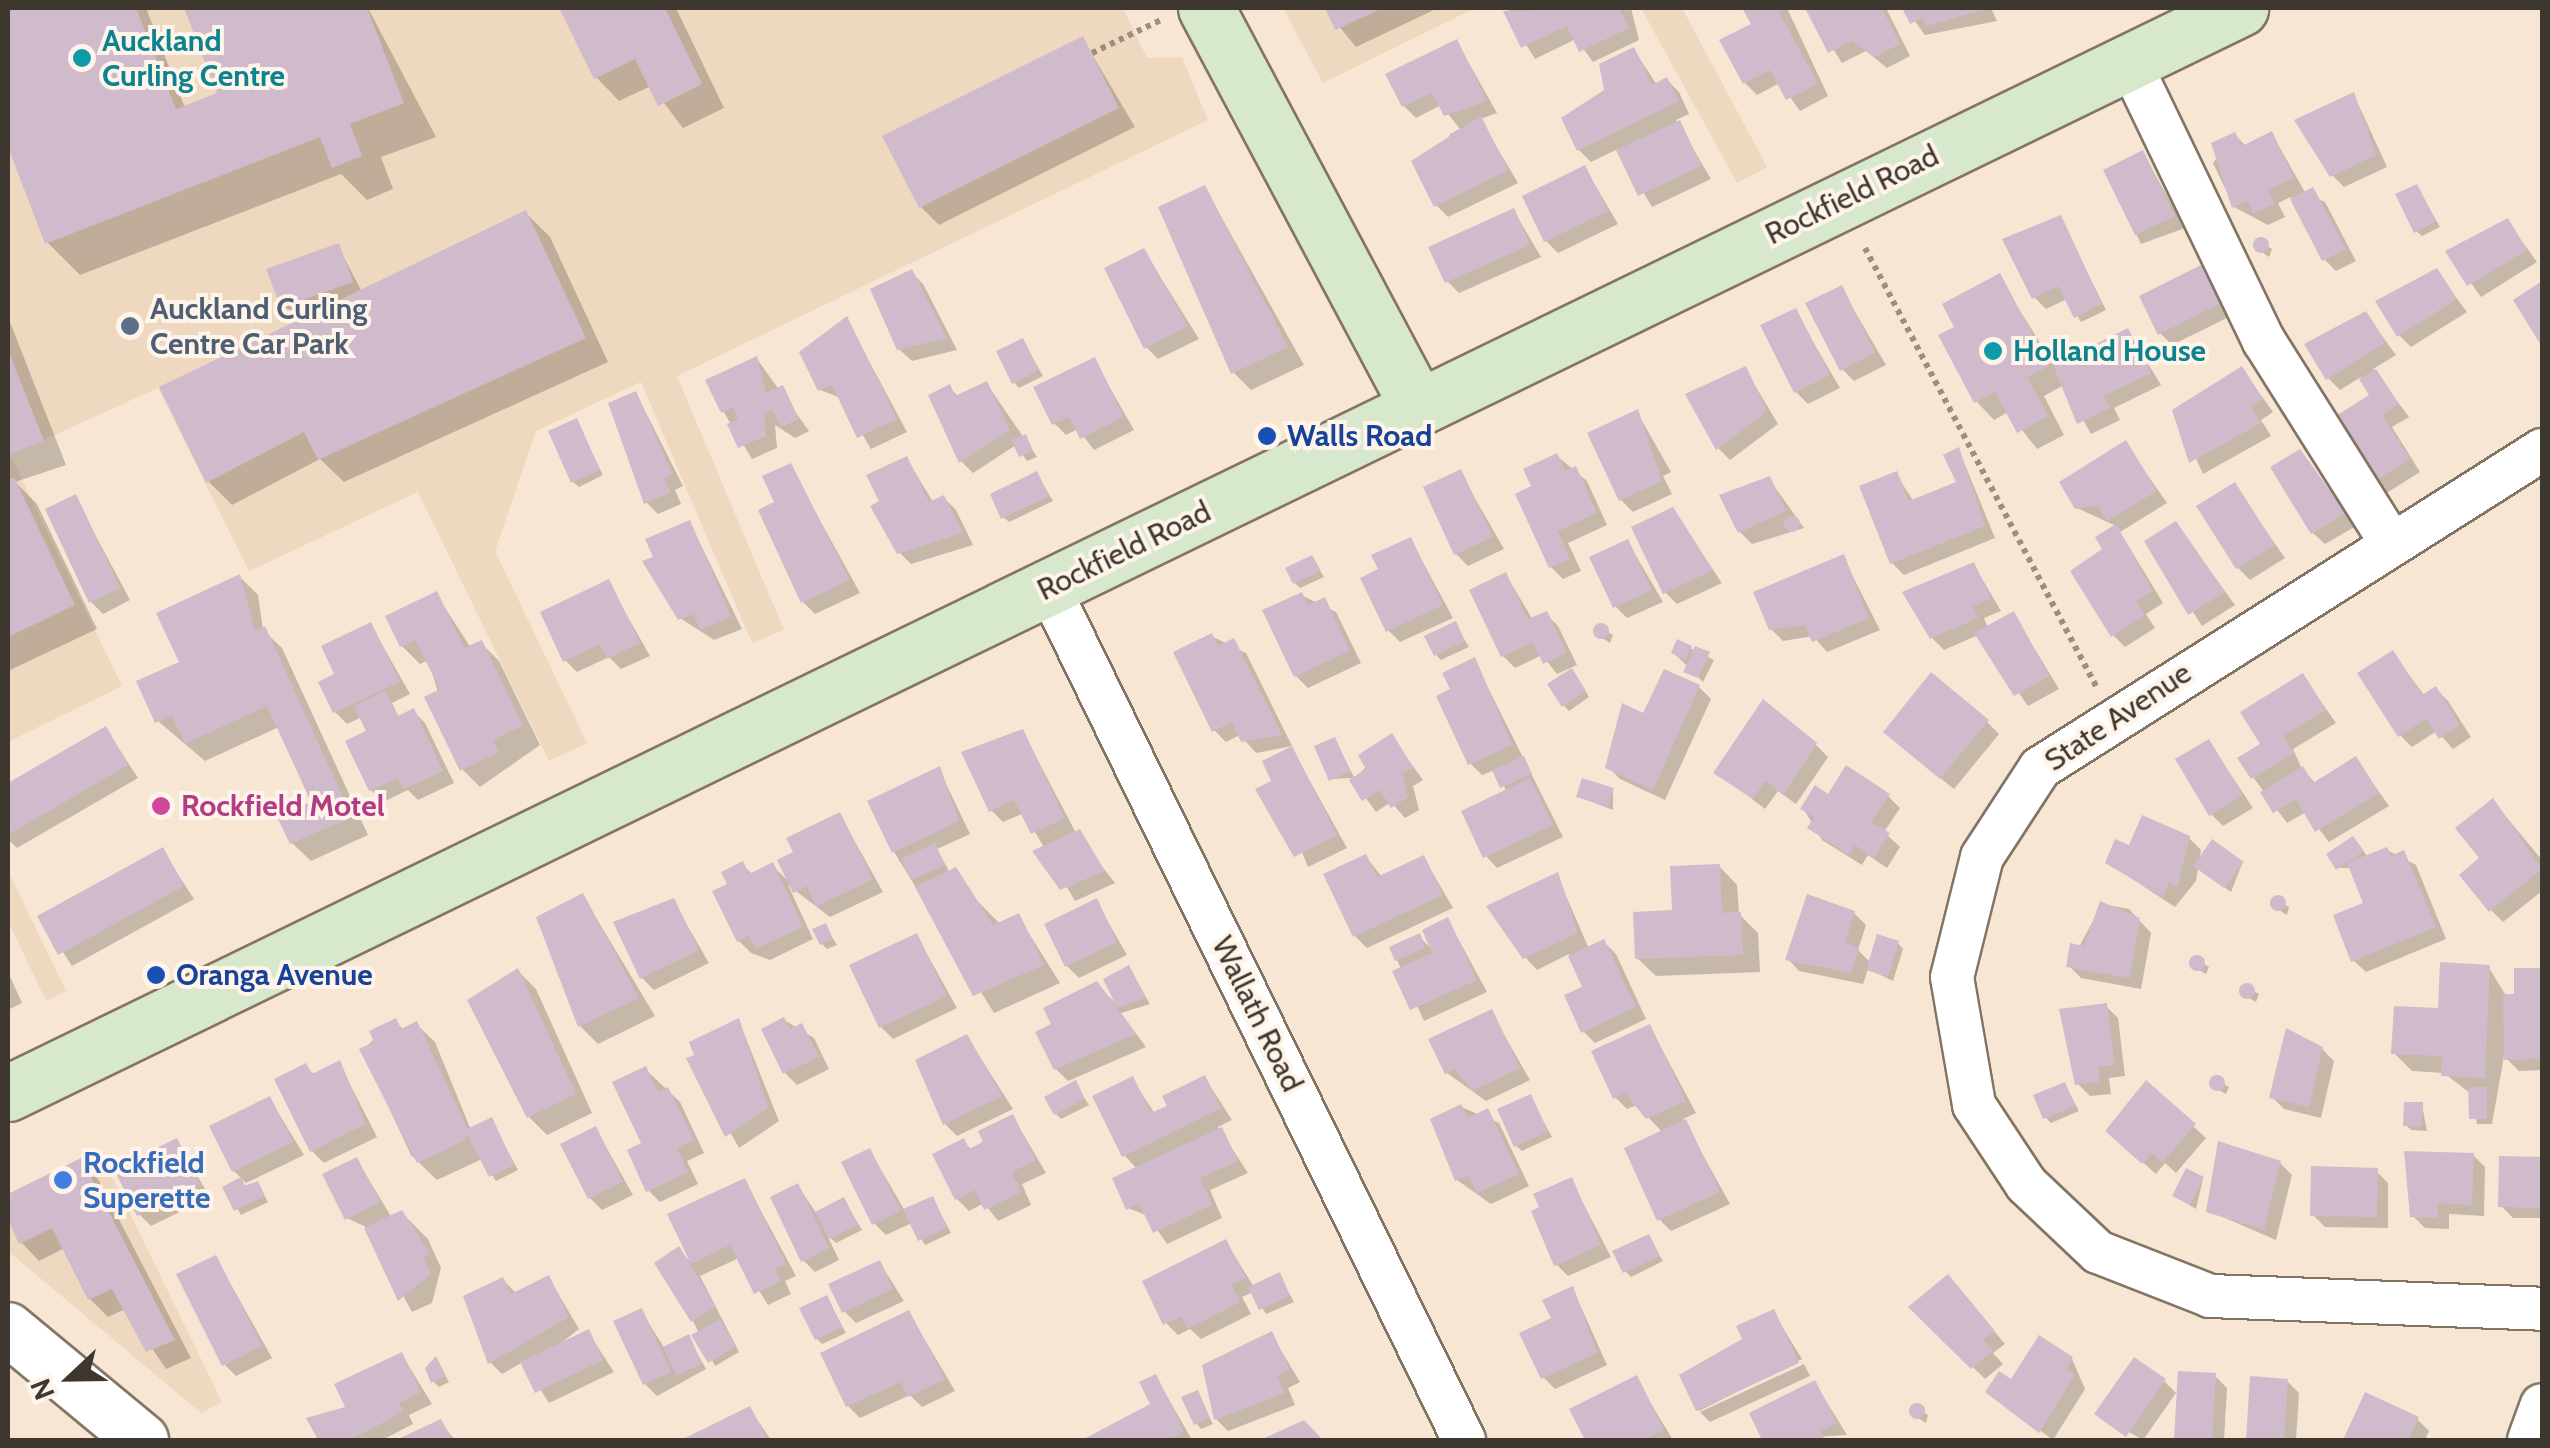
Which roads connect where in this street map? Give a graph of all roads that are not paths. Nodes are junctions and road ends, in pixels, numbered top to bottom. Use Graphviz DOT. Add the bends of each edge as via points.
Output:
graph roads {
  1 [pos="2240,8"];
  2 [pos="1191,10"];
  3 [pos="2129,62"];
  4 [pos="1417,406"];
  5 [pos="2542,450"];
  6 [pos="2392,543"];
  7 [pos="1049,588"];
  8 [pos="8,1093"];
  9 [pos="2542,1309"];
  10 [pos="8,1329"];
  11 [pos="2542,1405"];
  12 [pos="142,1440"];
  13 [pos="1464,1440"];
  14 [pos="2528,1440"];
  1 -- 3 [label="main road, Rockfield Road"];
  2 -- 4 [label="main road"];
  3 -- 4 [label="main road, Rockfield Road"];
  3 -- 6 [label="street" via="2264,341"];
  4 -- 7 [label="main road, Rockfield Road"];
  5 -- 6 [label="street, State Avenue"];
  6 -- 9 [label="street, State Avenue" via="2111,715 2040,768 2006,809 1962,913 1952,977 1958,1037 1995,1144 2098,1252 2166,1286 2356,1307"];
  7 -- 8 [label="main road, Rockfield Road"];
  7 -- 13 [label="street, Wallath Road"];
  10 -- 12 [label="street"];
  11 -- 14 [label="street"];
}
